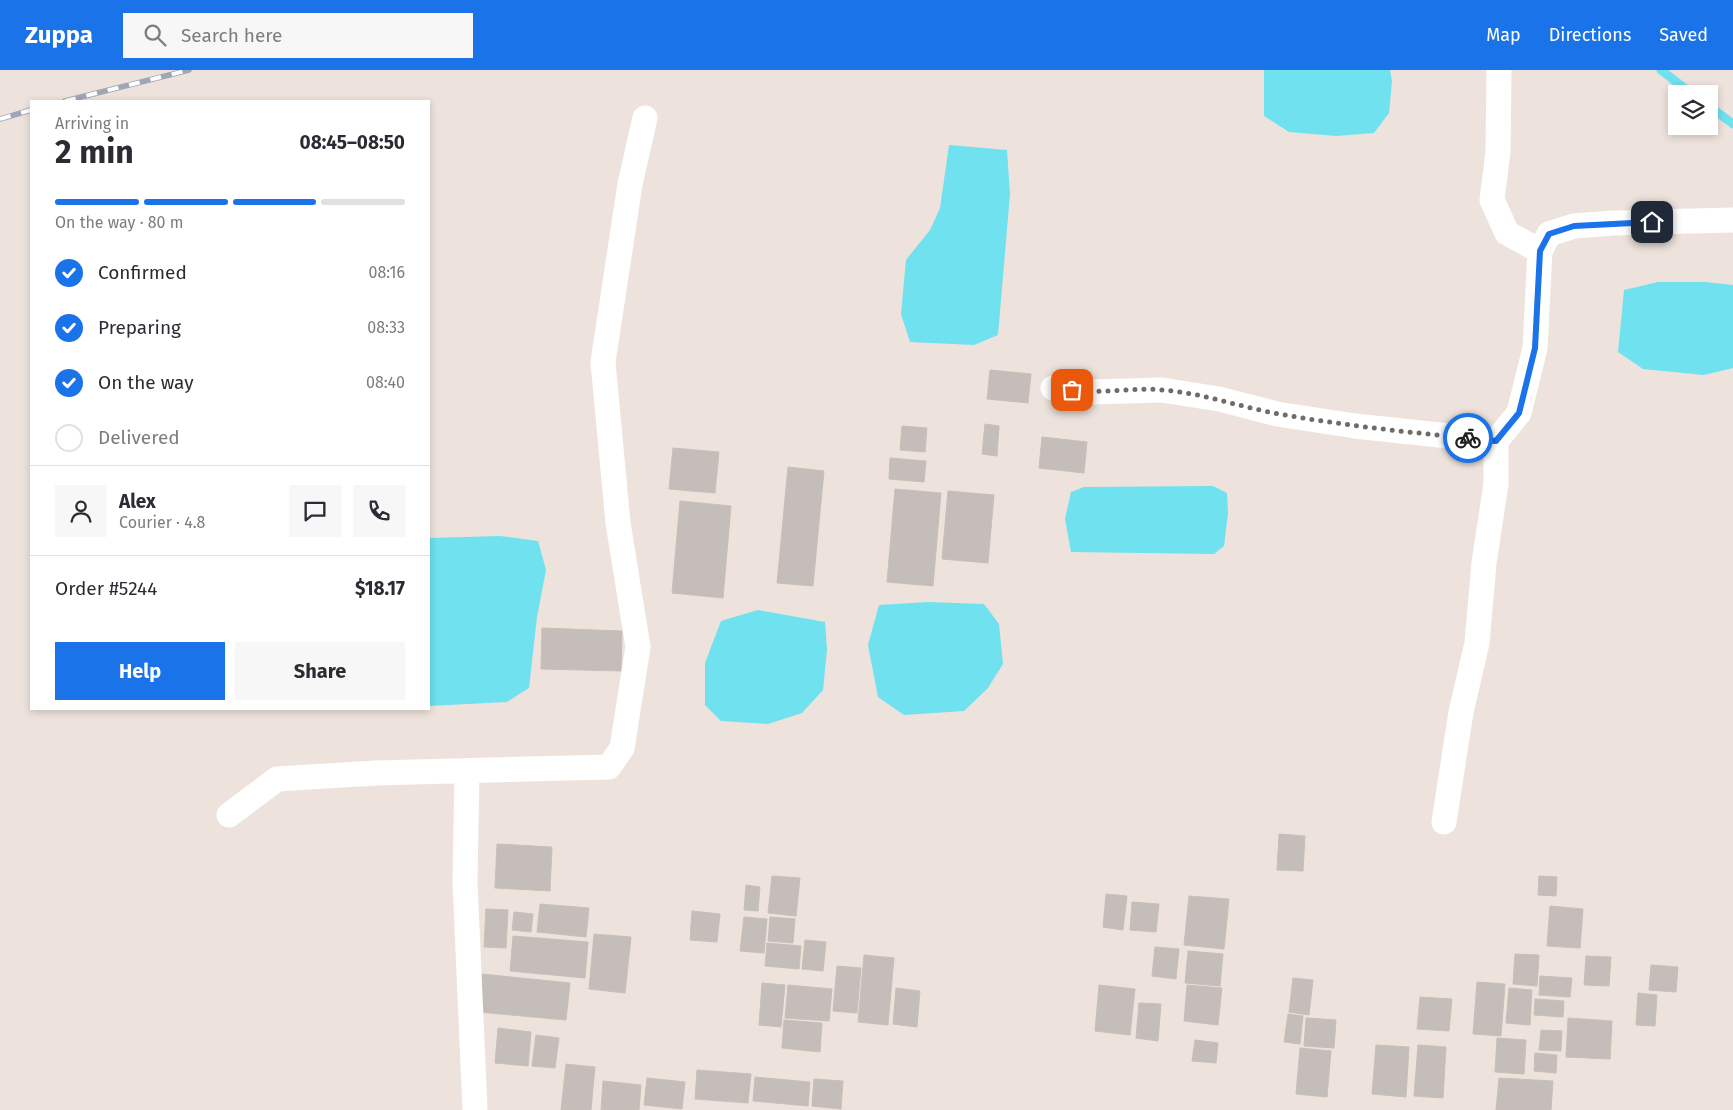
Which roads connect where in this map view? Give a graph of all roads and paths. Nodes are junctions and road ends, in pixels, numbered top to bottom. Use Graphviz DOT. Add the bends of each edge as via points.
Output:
graph roads {
  1 [pos="1499,70"];
  2 [pos="645,118"];
  3 [pos="1733,220"];
  4 [pos="1540,251"];
  5 [pos="1053,388"];
  6 [pos="1496,441"];
  7 [pos="467,771"];
  8 [pos="229,816"];
  9 [pos="1444,822"];
  10 [pos="475,1110"];
  1 -- 4 [label="street" via="1498,152 1492,200 1507,233"];
  2 -- 7 [label="street" via="630,184 603,362 618,523 638,647 622,748 609,767"];
  3 -- 4 [label="street" via="1574,226 1549,234"];
  4 -- 6 [label="street" via="1535,348 1519,413"];
  5 -- 6 [label="street" via="1090,392 1162,390 1277,414 1355,426"];
  6 -- 9 [label="street" via="1496,484 1477,642 1461,712"];
  7 -- 8 [label="street" via="277,779"];
  7 -- 10 [label="street" via="465,882"];
}
